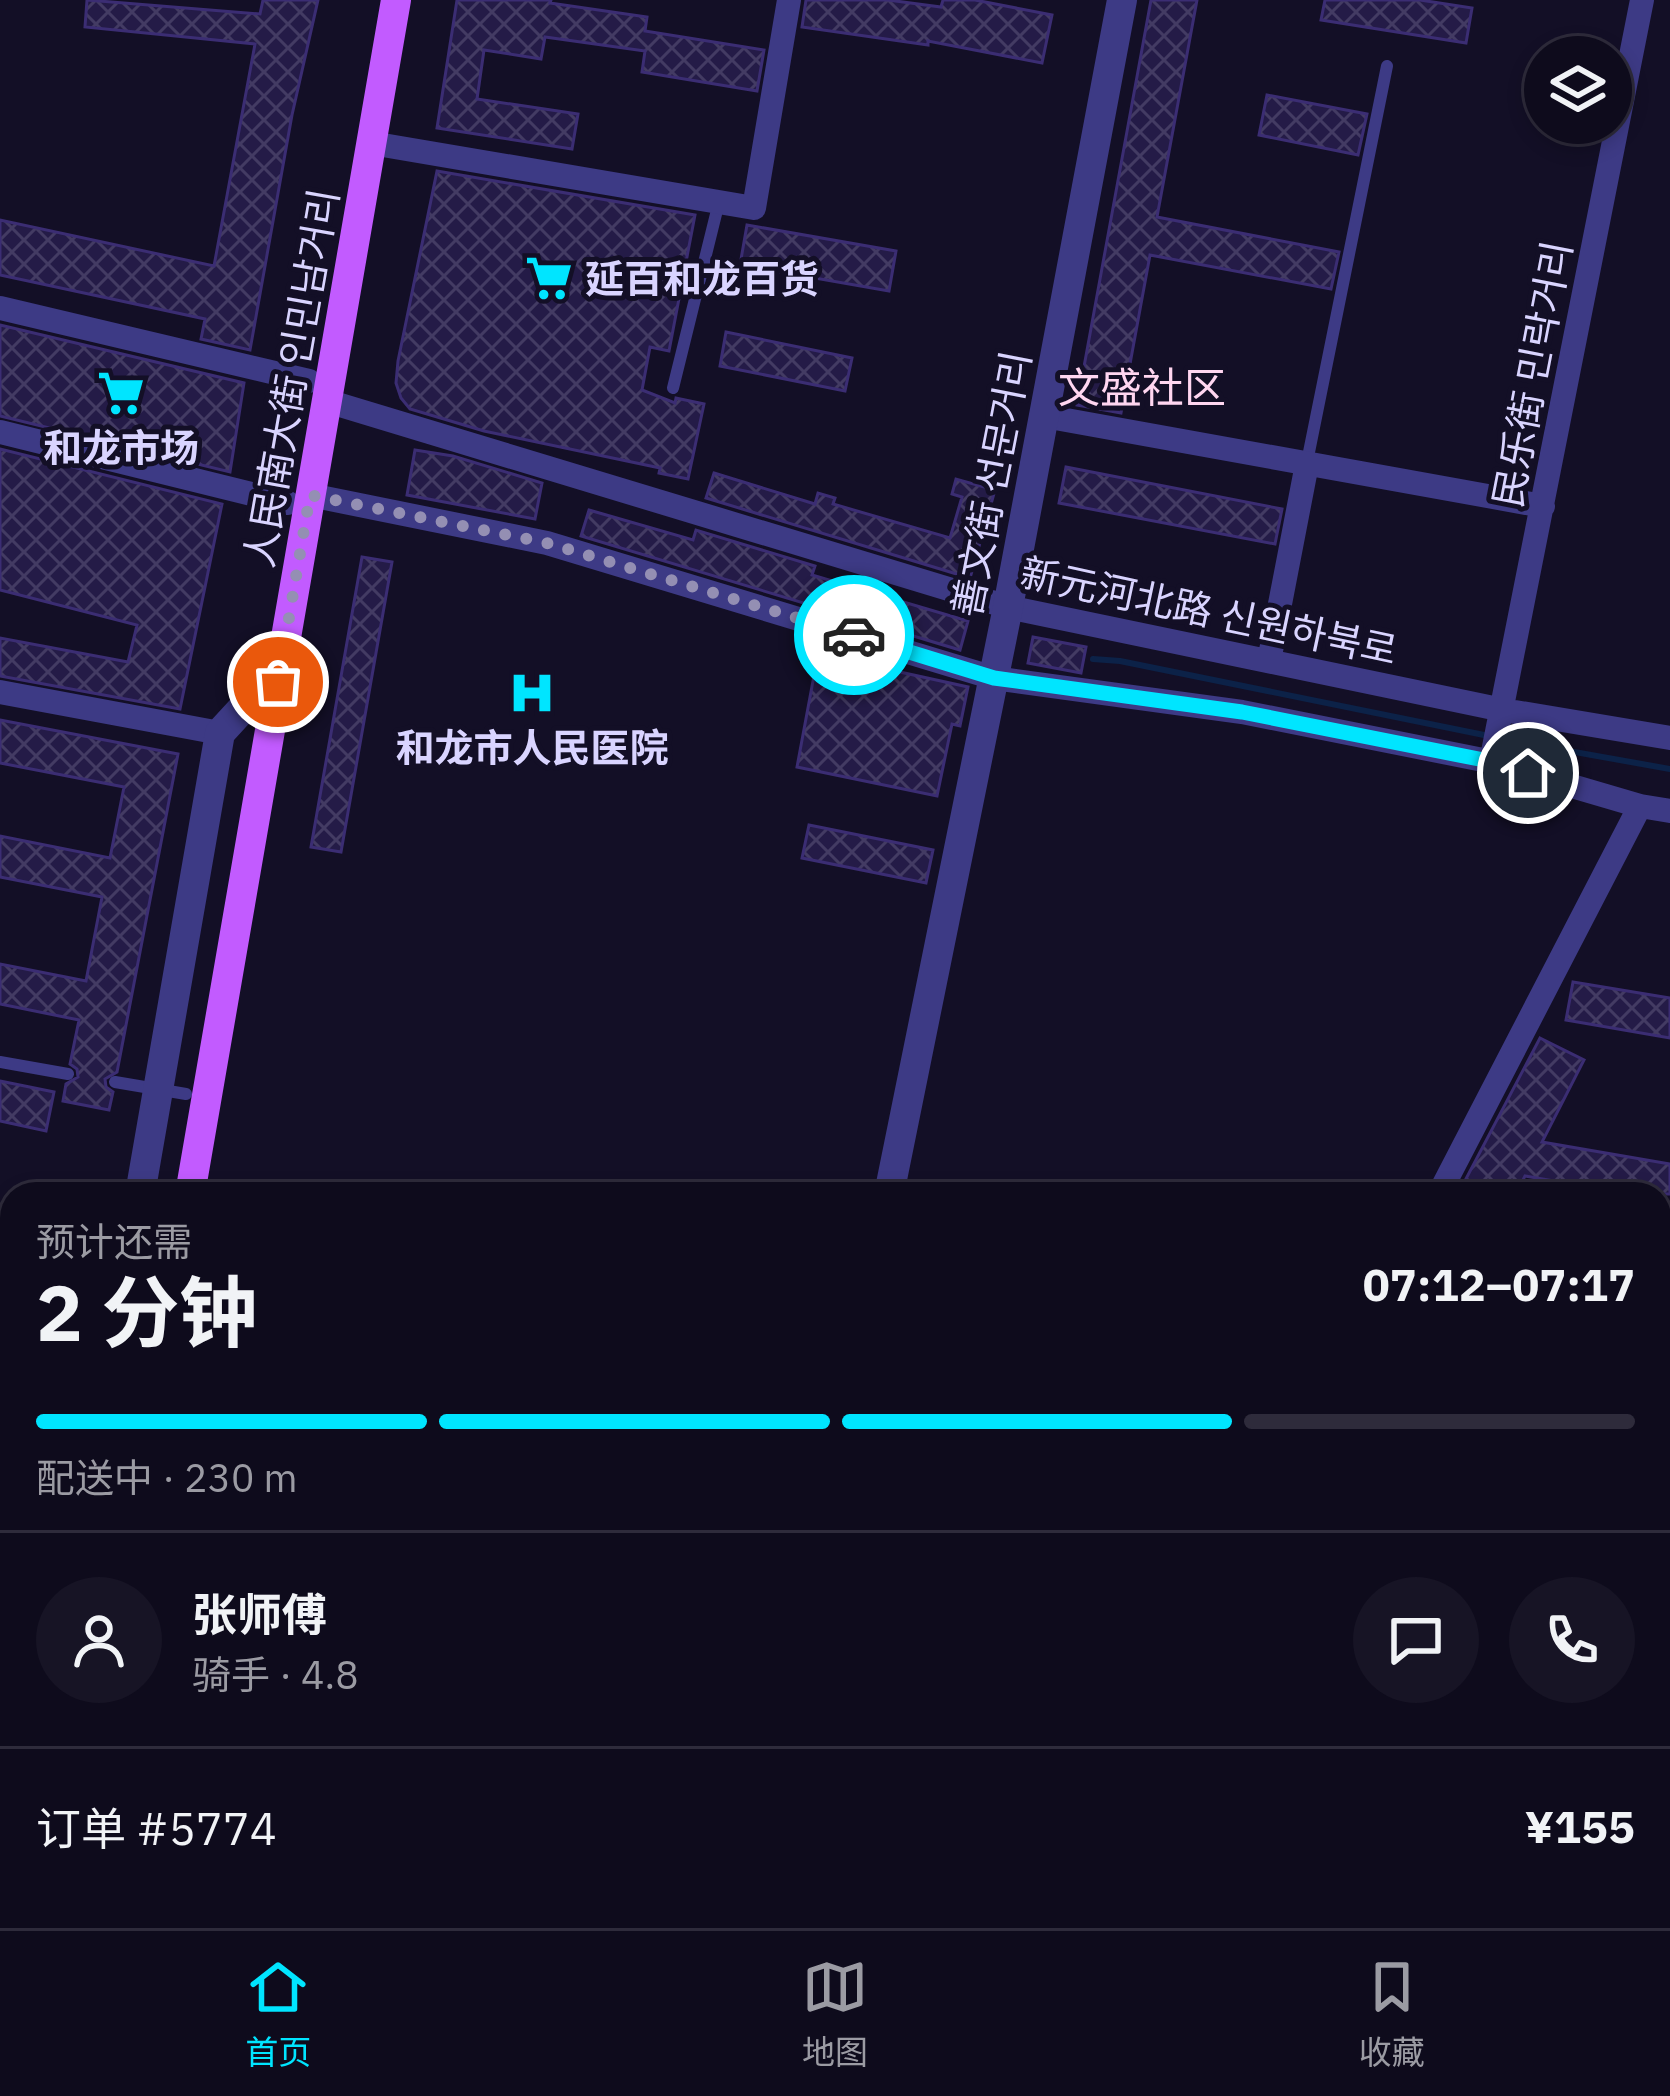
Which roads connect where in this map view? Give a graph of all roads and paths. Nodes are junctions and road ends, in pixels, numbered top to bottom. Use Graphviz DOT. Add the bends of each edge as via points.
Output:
graph roads {
  1 [pos="375,0"];
  2 [pos="396,0"];
  3 [pos="790,0"];
  4 [pos="1122,0"];
  5 [pos="1642,0"];
  6 [pos="1387,66"];
  7 [pos="371,143"];
  8 [pos="719,202"];
  9 [pos="0,308"];
  10 [pos="673,388"];
  11 [pos="318,391"];
  12 [pos="1044,416"];
  13 [pos="0,432"];
  14 [pos="1307,464"];
  15 [pos="299,499"];
  16 [pos="1543,506"];
  17 [pos="1008,607"];
  18 [pos="1269,661"];
  19 [pos="994,678"];
  20 [pos="0,692"];
  21 [pos="255,695"];
  22 [pos="1502,717"];
  23 [pos="220,733"];
  24 [pos="1670,738"];
  25 [pos="1493,757"];
  26 [pos="1640,806"];
  27 [pos="1670,811"];
  28 [pos="0,1062"];
  29 [pos="68,1074"];
  30 [pos="115,1082"];
  31 [pos="172,1092"];
  32 [pos="144,1182"];
  33 [pos="169,1182"];
  34 [pos="192,1182"];
  35 [pos="891,1182"];
  36 [pos="1445,1182"];
  1 -- 11 [label="main road, 人民南大街 인민남거리"];
  2 -- 7 [label="main road, 人民南大街 인민남거리"];
  3 -- 8 [label="street" via="754,208"];
  4 -- 12 [label="street, 善文街 선문거리"];
  5 -- 16 [label="street, 民乐街 민락거리"];
  6 -- 14 [label="lane"];
  7 -- 8 [label="street"];
  7 -- 11 [label="main road, 人民南大街 인민남거리"];
  8 -- 10 [label="lane"];
  9 -- 11 [label="street, 新元河北路 신원하북로"];
  11 -- 15 [label="main road, 人民南大街 인민남거리"];
  11 -- 17 [label="street, 新元河北路 신원하북로"];
  12 -- 14 [label="street"];
  12 -- 17 [label="street, 善文街 선문거리"];
  13 -- 15 [label="street"];
  14 -- 16 [label="street"];
  14 -- 18 [label="street"];
  15 -- 19 [label="street" via="547,543"];
  15 -- 21 [label="main road, 人民南大街 인민남거리"];
  15 -- 34 [label="main road, 人民南大街 인민남거리"];
  16 -- 22 [label="street, 民乐街 민락거리"];
  17 -- 18 [label="street, 新元河北路 신원하북로"];
  17 -- 19 [label="street, 善文街 선문거리"];
  18 -- 22 [label="street, 新元河北路 신원하북로"];
  19 -- 25 [label="street"];
  19 -- 35 [label="street, 善文街 선문거리"];
  20 -- 23 [label="street"];
  21 -- 23 [label="street"];
  21 -- 31 [label="main road, 人民南大街 인민남거리"];
  22 -- 24 [label="street, 新元河北路 신원하북로"];
  22 -- 25 [label="street, 民乐街 민락거리"];
  23 -- 31 [label="street, 人民南大街 인민남거리"];
  25 -- 26 [label="street"];
  26 -- 27 [label="street"];
  26 -- 36 [label="street"];
  28 -- 29 [label="lane"];
  30 -- 31 [label="lane"];
  31 -- 32 [label="street, 人民南大街 인민남거리"];
  31 -- 33 [label="main road, 人民南大街 인민남거리"];
}
